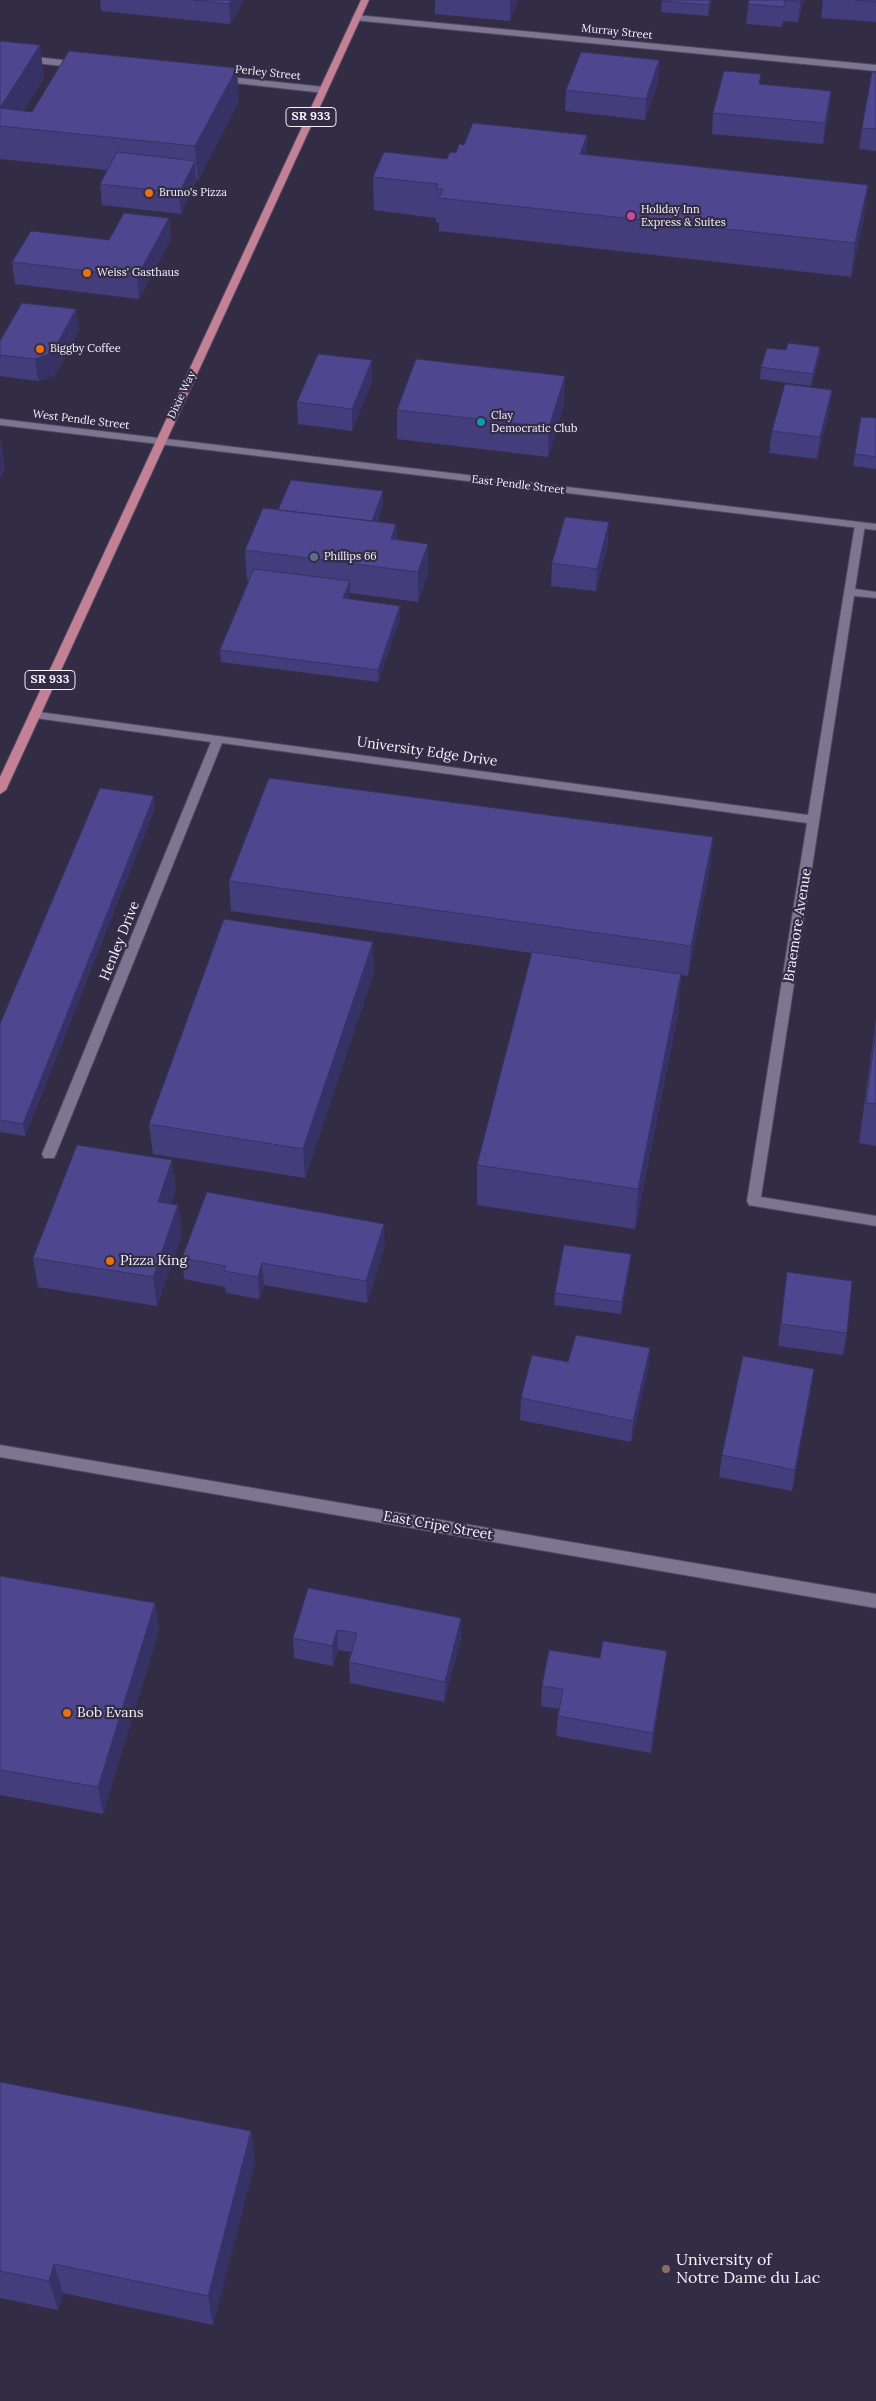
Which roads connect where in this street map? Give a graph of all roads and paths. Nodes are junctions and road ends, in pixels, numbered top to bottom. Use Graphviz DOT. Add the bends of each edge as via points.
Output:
graph roads {
  1 [pos="365,0"];
  2 [pos="356,18"];
  3 [pos="0,56"];
  4 [pos="88,65"];
  5 [pos="876,68"];
  6 [pos="212,79"];
  7 [pos="324,90"];
  8 [pos="0,422"];
  9 [pos="160,442"];
  10 [pos="860,525"];
  11 [pos="876,527"];
  12 [pos="849,592"];
  13 [pos="876,595"];
  14 [pos="34,714"];
  15 [pos="218,739"];
  16 [pos="0,790"];
  17 [pos="815,820"];
  18 [pos="49,1154"];
  19 [pos="876,1220"];
  20 [pos="0,1451"];
  21 [pos="876,1600"];
  1 -- 2 [label="main road, Dixie Way / SR 933"];
  2 -- 5 [label="street, Murray Street"];
  2 -- 7 [label="main road, Dixie Way / SR 933"];
  3 -- 4 [label="street"];
  6 -- 7 [label="street, Perley Street"];
  7 -- 9 [label="main road, Dixie Way / SR 933"];
  8 -- 9 [label="street, West Pendle Street"];
  9 -- 10 [label="street, East Pendle Street"];
  9 -- 14 [label="main road, Dixie Way / SR 933"];
  10 -- 11 [label="street, East Pendle Street"];
  10 -- 12 [label="street, Braemore Avenue"];
  12 -- 13 [label="street"];
  12 -- 17 [label="street, Braemore Avenue"];
  14 -- 15 [label="street, University Edge Drive"];
  14 -- 16 [label="main road, Dixie Way / SR 933"];
  15 -- 17 [label="street, University Edge Drive"];
  15 -- 18 [label="street, Henley Drive"];
  17 -- 19 [label="street, Braemore Avenue" via="754,1201"];
  20 -- 21 [label="street, East Cripe Street"];
}
